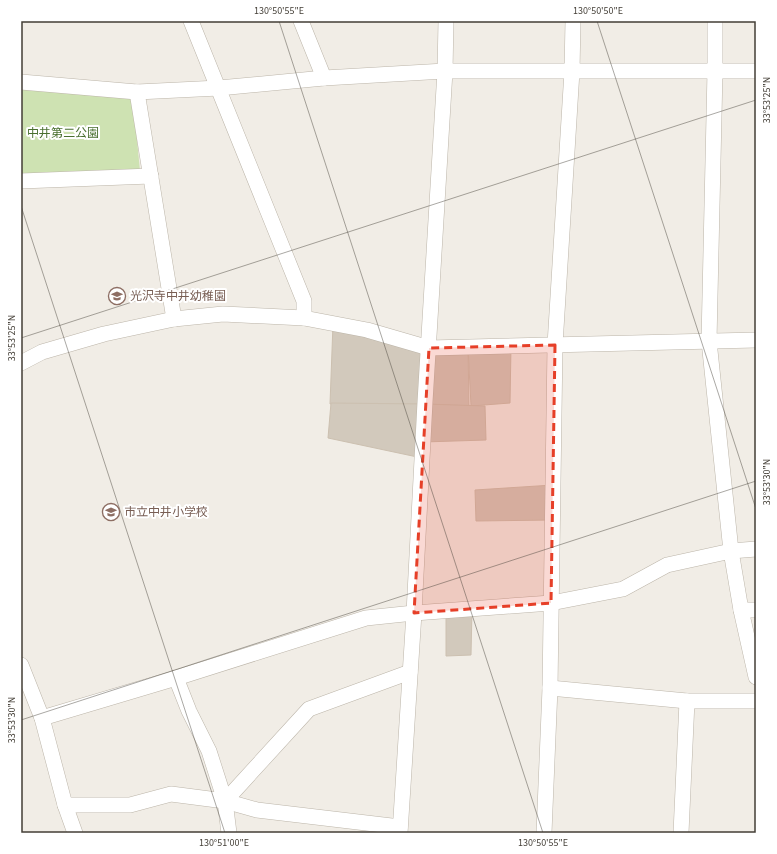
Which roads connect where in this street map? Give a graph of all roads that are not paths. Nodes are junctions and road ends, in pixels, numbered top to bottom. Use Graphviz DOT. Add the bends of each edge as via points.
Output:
graph roads {
  1 [pos="192,21"];
  2 [pos="301,21"];
  3 [pos="446,21"];
  4 [pos="573,21"];
  5 [pos="715,21"];
  6 [pos="445,71"];
  7 [pos="572,71"];
  8 [pos="715,71"];
  9 [pos="756,71"];
  10 [pos="324,78"];
  11 [pos="21,82"];
  12 [pos="219,88"];
  13 [pos="137,92"];
  14 [pos="151,176"];
  15 [pos="21,181"];
  16 [pos="304,318"];
  17 [pos="174,319"];
  18 [pos="756,340"];
  19 [pos="710,341"];
  20 [pos="555,345"];
  21 [pos="429,348"];
  22 [pos="21,363"];
  23 [pos="756,550"];
  24 [pos="731,551"];
  25 [pos="551,603"];
  26 [pos="741,610"];
  27 [pos="756,610"];
  28 [pos="414,613"];
  29 [pos="21,665"];
  30 [pos="410,672"];
  31 [pos="756,677"];
  32 [pos="176,678"];
  33 [pos="550,688"];
  34 [pos="687,701"];
  35 [pos="756,701"];
  36 [pos="42,718"];
  37 [pos="225,801"];
  38 [pos="65,805"];
  39 [pos="400,830"];
  40 [pos="76,833"];
  41 [pos="229,833"];
  42 [pos="544,833"];
  43 [pos="681,833"];
  1 -- 12 [label="street"];
  2 -- 10 [label="street"];
  3 -- 6 [label="street"];
  4 -- 7 [label="street"];
  5 -- 8 [label="street"];
  6 -- 7 [label="street"];
  6 -- 10 [label="street"];
  6 -- 21 [label="street"];
  7 -- 8 [label="street"];
  7 -- 20 [label="street"];
  8 -- 9 [label="street"];
  8 -- 19 [label="street"];
  10 -- 12 [label="street"];
  11 -- 13 [label="street"];
  12 -- 13 [label="street"];
  12 -- 16 [label="street" via="304,301"];
  13 -- 14 [label="street"];
  14 -- 15 [label="street"];
  14 -- 17 [label="street"];
  16 -- 17 [label="street" via="222,314"];
  16 -- 21 [label="street" via="367,330"];
  17 -- 22 [label="street" via="104,334 42,352"];
  18 -- 19 [label="street"];
  19 -- 20 [label="street"];
  19 -- 24 [label="street"];
  20 -- 21 [label="street"];
  20 -- 25 [label="street"];
  21 -- 28 [label="street"];
  23 -- 24 [label="street"];
  24 -- 25 [label="street" via="667,565 624,589"];
  24 -- 26 [label="street"];
  25 -- 28 [label="street"];
  25 -- 33 [label="street"];
  26 -- 27 [label="street"];
  26 -- 31 [label="street"];
  28 -- 30 [label="street"];
  28 -- 32 [label="street" via="366,618"];
  29 -- 36 [label="street"];
  30 -- 37 [label="street" via="309,709"];
  30 -- 39 [label="street"];
  32 -- 36 [label="street"];
  32 -- 37 [label="street" via="209,751"];
  33 -- 34 [label="street"];
  33 -- 42 [label="street"];
  34 -- 35 [label="street"];
  34 -- 43 [label="street"];
  36 -- 38 [label="street"];
  37 -- 38 [label="street" via="171,794 130,805"];
  37 -- 39 [label="street" via="257,810"];
  37 -- 41 [label="street"];
  38 -- 40 [label="street"];
}
